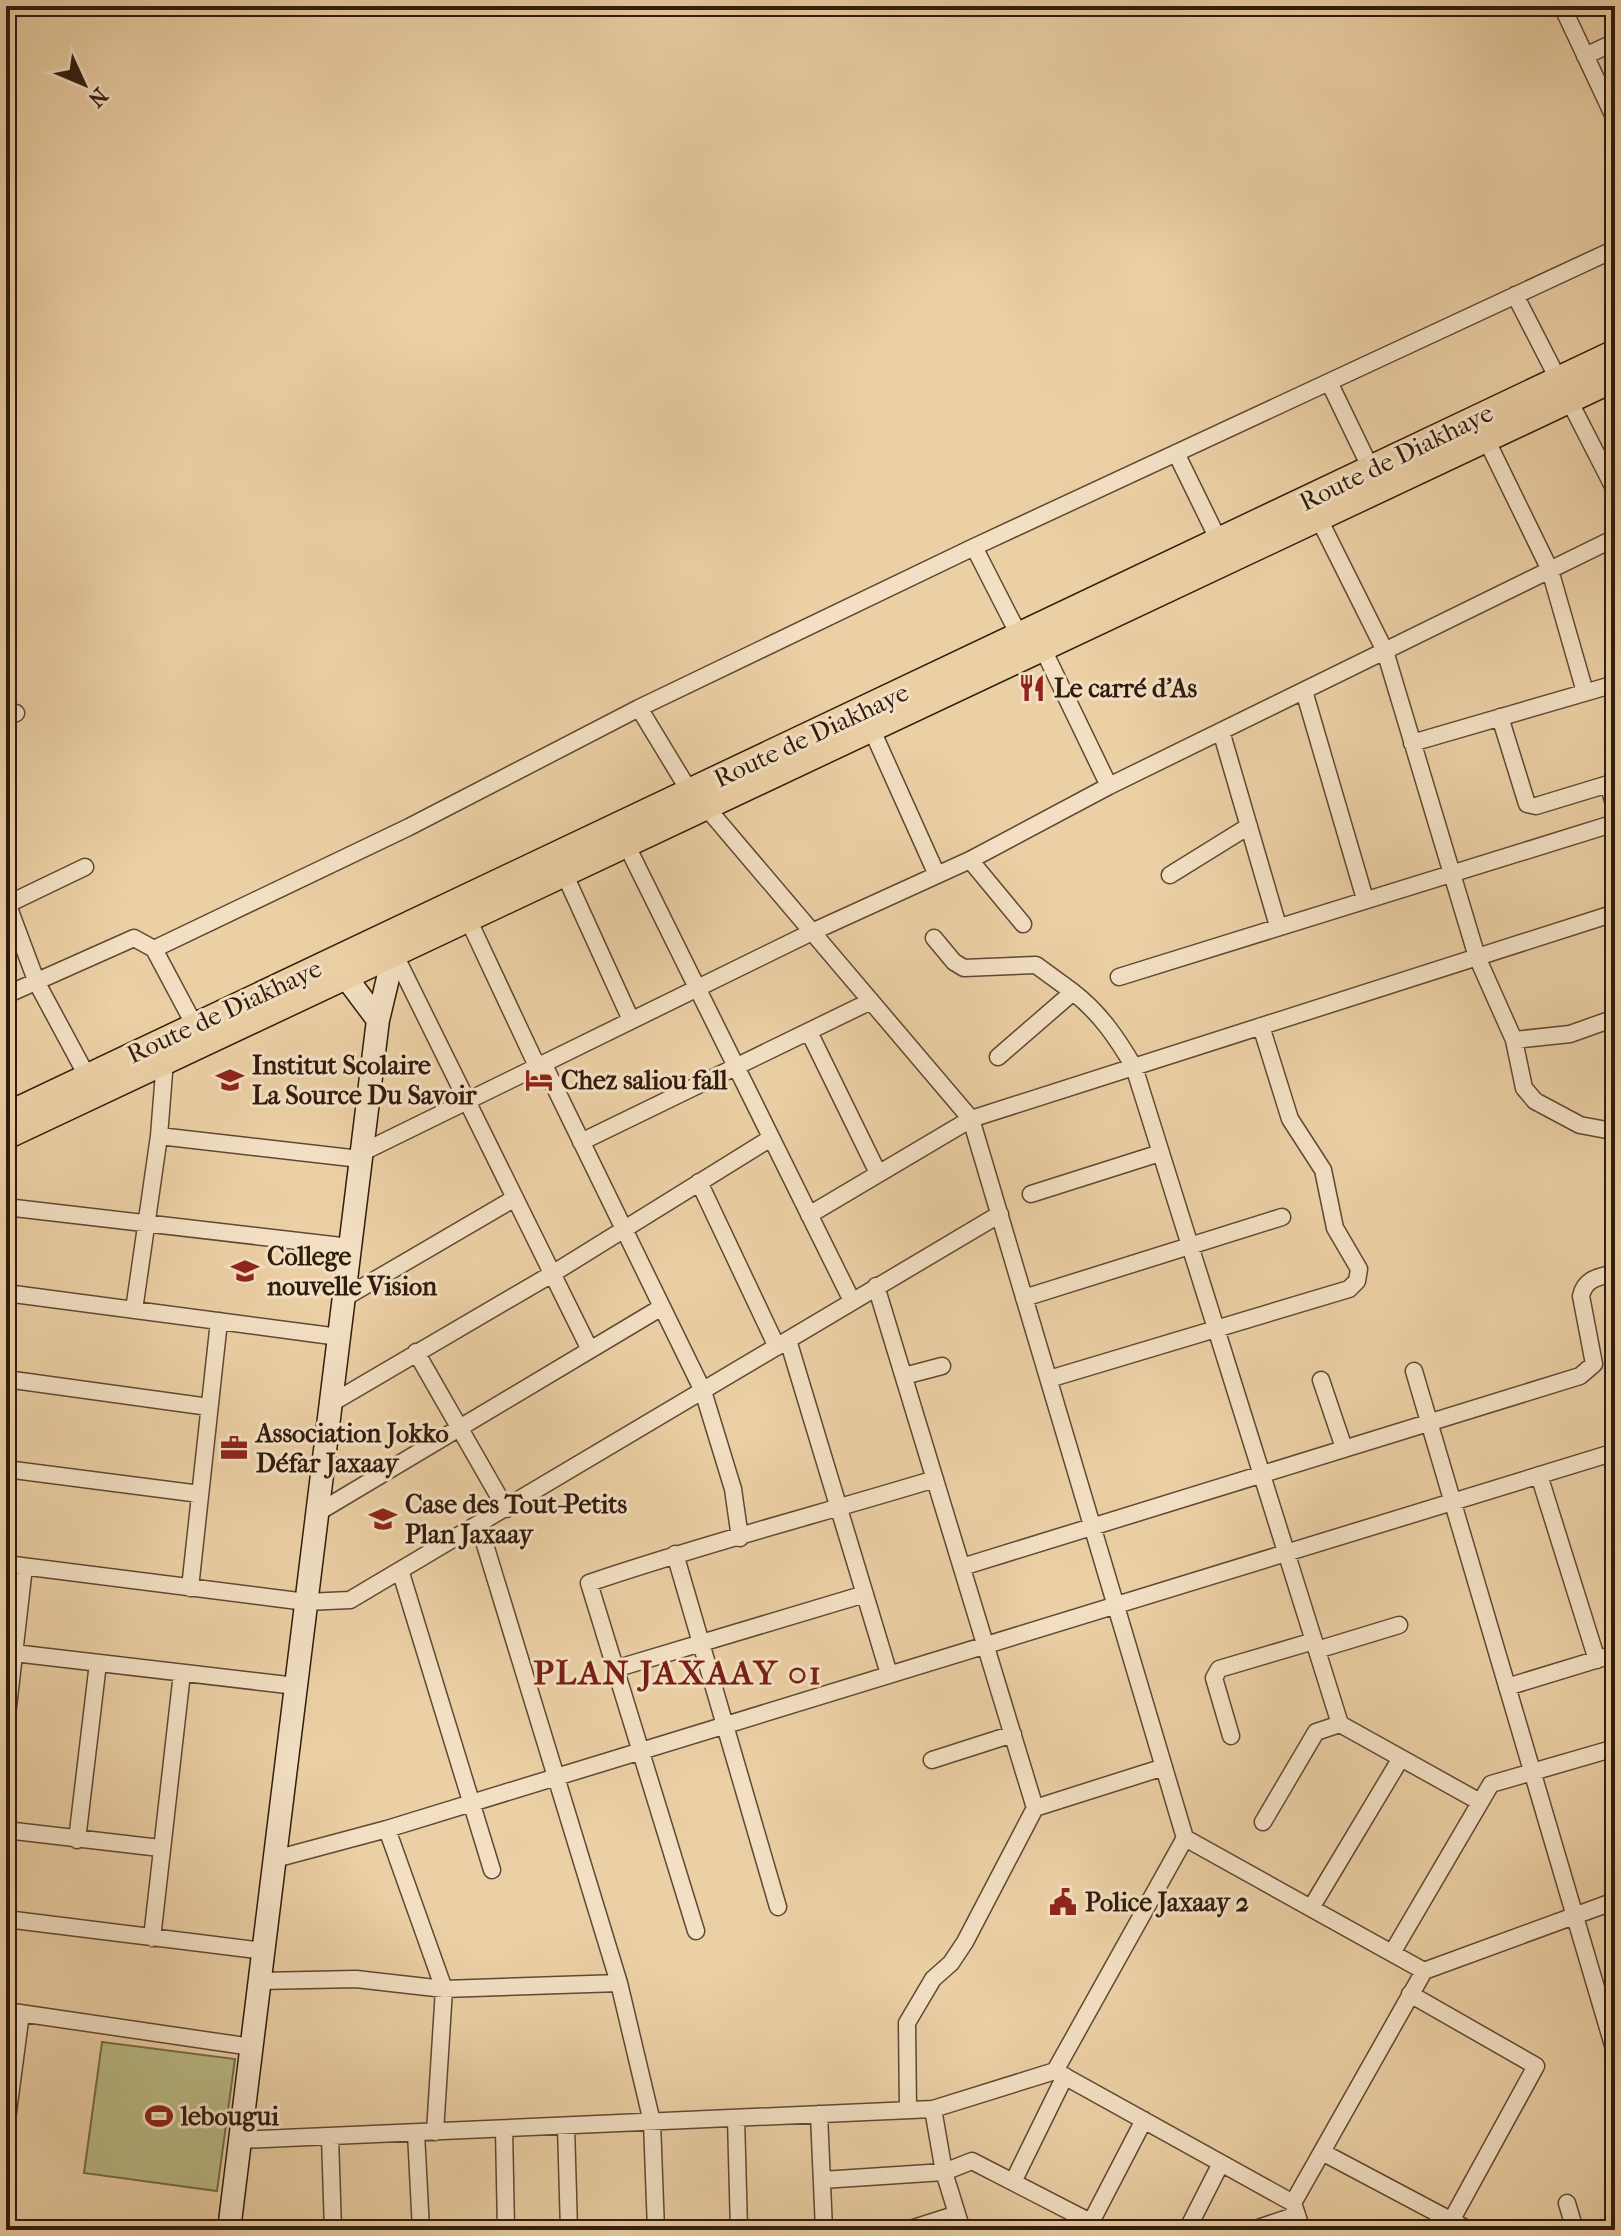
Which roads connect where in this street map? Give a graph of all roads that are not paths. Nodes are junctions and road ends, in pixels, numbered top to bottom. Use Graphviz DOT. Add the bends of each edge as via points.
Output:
graph roads {
  1 [pos="1562,6"];
  2 [pos="1615,42"];
  3 [pos="1585,56"];
  4 [pos="1615,119"];
  5 [pos="1615,249"];
  6 [pos="1515,295"];
  7 [pos="1615,353"];
  8 [pos="1615,378"];
  9 [pos="1329,382"];
  10 [pos="1563,389"];
  11 [pos="1486,439"];
  12 [pos="1176,453"];
  13 [pos="1371,469"];
  14 [pos="1615,490"];
  15 [pos="1318,517"];
  16 [pos="1615,538"];
  17 [pos="1220,543"];
  18 [pos="974,547"];
  19 [pos="1550,570"];
  20 [pos="1031,642"];
  21 [pos="1385,651"];
  22 [pos="1615,684"];
  23 [pos="1304,691"];
  24 [pos="1585,692"];
  25 [pos="639,708"];
  26 [pos="1500,717"];
  27 [pos="871,728"];
  28 [pos="1221,731"];
  29 [pos="1412,743"];
  30 [pos="1612,783"];
  31 [pos="1109,786"];
  32 [pos="698,799"];
  33 [pos="1615,807"];
  34 [pos="1615,823"];
  35 [pos="1249,826"];
  36 [pos="626,844"];
  37 [pos="970,860"];
  38 [pos="85,867"];
  39 [pos="564,873"];
  40 [pos="1452,873"];
  41 [pos="937,875"];
  42 [pos="1170,875"];
  43 [pos="1365,899"];
  44 [pos="7,903"];
  45 [pos="1615,913"];
  46 [pos="468,919"];
  47 [pos="1023,924"];
  48 [pos="1278,926"];
  49 [pos="812,932"];
  50 [pos="934,938"];
  51 [pos="391,943"];
  52 [pos="154,949"];
  53 [pos="1477,957"];
  54 [pos="341,967"];
  55 [pos="1119,977"];
  56 [pos="37,983"];
  57 [pos="697,988"];
  58 [pos="1073,992"];
  59 [pos="6,995"];
  60 [pos="871,1001"];
  61 [pos="1615,1018"];
  62 [pos="378,1020"];
  63 [pos="631,1020"];
  64 [pos="195,1026"];
  65 [pos="1261,1026"];
  66 [pos="809,1032"];
  67 [pos="1514,1040"];
  68 [pos="998,1057"];
  69 [pos="165,1060"];
  70 [pos="540,1065"];
  71 [pos="736,1067"];
  72 [pos="1134,1067"];
  73 [pos="87,1076"];
  74 [pos="468,1100"];
  75 [pos="6,1116"];
  76 [pos="971,1119"];
  77 [pos="6,1136"];
  78 [pos="159,1136"];
  79 [pos="1615,1136"];
  80 [pos="771,1138"];
  81 [pos="581,1142"];
  82 [pos="1160,1153"];
  83 [pos="361,1156"];
  84 [pos="878,1173"];
  85 [pos="699,1182"];
  86 [pos="1031,1194"];
  87 [pos="515,1198"];
  88 [pos="6,1207"];
  89 [pos="1000,1214"];
  90 [pos="809,1215"];
  91 [pos="1282,1217"];
  92 [pos="147,1224"];
  93 [pos="623,1228"];
  94 [pos="350,1247"];
  95 [pos="1191,1248"];
  96 [pos="1615,1273"];
  97 [pos="552,1274"];
  98 [pos="876,1286"];
  99 [pos="6,1293"];
  100 [pos="344,1298"];
  101 [pos="1024,1298"];
  102 [pos="852,1301"];
  103 [pos="662,1307"];
  104 [pos="134,1310"];
  105 [pos="219,1321"];
  106 [pos="1216,1327"];
  107 [pos="339,1337"];
  108 [pos="782,1343"];
  109 [pos="590,1350"];
  110 [pos="416,1352"];
  111 [pos="942,1366"];
  112 [pos="1414,1371"];
  113 [pos="904,1376"];
  114 [pos="6,1379"];
  115 [pos="1049,1379"];
  116 [pos="1321,1380"];
  117 [pos="703,1391"];
  118 [pos="330,1404"];
  119 [pos="209,1407"];
  120 [pos="1428,1422"];
  121 [pos="459,1427"];
  122 [pos="1344,1448"];
  123 [pos="1615,1452"];
  124 [pos="6,1469"];
  125 [pos="1262,1474"];
  126 [pos="1539,1475"];
  127 [pos="935,1479"];
  128 [pos="200,1494"];
  129 [pos="1452,1502"];
  130 [pos="839,1508"];
  131 [pos="506,1509"];
  132 [pos="317,1513"];
  133 [pos="479,1525"];
  134 [pos="1092,1527"];
  135 [pos="740,1538"];
  136 [pos="1286,1553"];
  137 [pos="675,1554"];
  138 [pos="6,1564"];
  139 [pos="24,1567"];
  140 [pos="962,1567"];
  141 [pos="401,1573"];
  142 [pos="190,1588"];
  143 [pos="865,1594"];
  144 [pos="306,1602"];
  145 [pos="1116,1605"];
  146 [pos="1399,1625"];
  147 [pos="701,1643"];
  148 [pos="985,1645"];
  149 [pos="1315,1646"];
  150 [pos="14,1653"];
  151 [pos="1615,1654"];
  152 [pos="1597,1660"];
  153 [pos="98,1663"];
  154 [pos="618,1668"];
  155 [pos="182,1673"];
  156 [pos="889,1674"];
  157 [pos="296,1686"];
  158 [pos="1507,1687"];
  159 [pos="6,1724"];
  160 [pos="725,1724"];
  161 [pos="1340,1724"];
  162 [pos="1013,1734"];
  163 [pos="1231,1736"];
  164 [pos="1615,1748"];
  165 [pos="643,1749"];
  166 [pos="1401,1758"];
  167 [pos="932,1760"];
  168 [pos="1164,1767"];
  169 [pos="1532,1771"];
  170 [pos="556,1776"];
  171 [pos="473,1801"];
  172 [pos="1480,1802"];
  173 [pos="1035,1808"];
  174 [pos="1263,1822"];
  175 [pos="387,1829"];
  176 [pos="6,1830"];
  177 [pos="1185,1838"];
  178 [pos="77,1840"];
  179 [pos="160,1848"];
  180 [pos="275,1859"];
  181 [pos="492,1870"];
  182 [pos="1615,1901"];
  183 [pos="778,1907"];
  184 [pos="1311,1908"];
  185 [pos="1574,1913"];
  186 [pos="6,1919"];
  187 [pos="696,1931"];
  188 [pos="152,1938"];
  189 [pos="264,1951"];
  190 [pos="1392,1953"];
  191 [pos="1424,1971"];
  192 [pos="260,1981"];
  193 [pos="619,1983"];
  194 [pos="444,1989"];
  195 [pos="1410,1994"];
  196 [pos="1608,1999"];
  197 [pos="14,2012"];
  198 [pos="252,2047"];
  199 [pos="1615,2052"];
  200 [pos="1060,2074"];
  201 [pos="933,2109"];
  202 [pos="908,2110"];
  203 [pos="819,2114"];
  204 [pos="736,2118"];
  205 [pos="1144,2120"];
  206 [pos="652,2122"];
  207 [pos="566,2126"];
  208 [pos="6,2127"];
  209 [pos="504,2129"];
  210 [pos="435,2132"];
  211 [pos="416,2133"];
  212 [pos="330,2137"];
  213 [pos="240,2140"];
  214 [pos="1322,2152"];
  215 [pos="1221,2163"];
  216 [pos="944,2172"];
  217 [pos="822,2180"];
  218 [pos="1013,2182"];
  219 [pos="1567,2203"];
  220 [pos="1297,2216"];
  221 [pos="1451,2221"];
  222 [pos="959,2222"];
  223 [pos="1098,2226"];
  224 [pos="229,2230"];
  225 [pos="333,2230"];
  226 [pos="421,2230"];
  227 [pos="506,2230"];
  228 [pos="569,2230"];
  229 [pos="656,2230"];
  230 [pos="739,2230"];
  231 [pos="824,2230"];
  232 [pos="907,2230"];
  233 [pos="1187,2230"];
  234 [pos="1252,2230"];
  235 [pos="1469,2230"];
  236 [pos="1575,2230"];
  1 -- 3 [label="street"];
  2 -- 3 [label="street"];
  3 -- 4 [label="street"];
  5 -- 6 [label="street"];
  6 -- 9 [label="street"];
  6 -- 10 [label="street"];
  7 -- 10 [label="main road, Route de Diakhaye"];
  8 -- 10 [label="main road, Route de Diakhaye"];
  9 -- 12 [label="street"];
  9 -- 13 [label="street"];
  10 -- 11 [label="main road, Route de Diakhaye"];
  10 -- 13 [label="main road, Route de Diakhaye"];
  10 -- 14 [label="street"];
  11 -- 15 [label="main road, Route de Diakhaye"];
  11 -- 19 [label="street"];
  12 -- 17 [label="street"];
  12 -- 18 [label="street"];
  13 -- 17 [label="main road, Route de Diakhaye"];
  15 -- 20 [label="main road, Route de Diakhaye"];
  15 -- 21 [label="street"];
  16 -- 19 [label="street"];
  17 -- 20 [label="main road, Route de Diakhaye"];
  18 -- 20 [label="street"];
  18 -- 25 [label="street"];
  19 -- 21 [label="street"];
  19 -- 24 [label="street"];
  20 -- 27 [label="main road, Route de Diakhaye"];
  20 -- 31 [label="street"];
  20 -- 32 [label="main road, Route de Diakhaye"];
  21 -- 23 [label="street"];
  21 -- 29 [label="street"];
  22 -- 24 [label="street"];
  23 -- 28 [label="street"];
  23 -- 43 [label="street"];
  24 -- 26 [label="street"];
  25 -- 32 [label="street"];
  25 -- 52 [label="street" via="409,827"];
  26 -- 29 [label="street"];
  26 -- 30 [label="street" via="1527,804 1536,806"];
  27 -- 32 [label="main road, Route de Diakhaye"];
  27 -- 41 [label="street"];
  28 -- 31 [label="street"];
  28 -- 35 [label="street"];
  29 -- 40 [label="street"];
  30 -- 33 [label="street"];
  31 -- 37 [label="street"];
  32 -- 36 [label="main road, Route de Diakhaye"];
  32 -- 49 [label="street"];
  32 -- 51 [label="main road, Route de Diakhaye"];
  34 -- 40 [label="street"];
  35 -- 42 [label="street"];
  35 -- 48 [label="street"];
  36 -- 39 [label="main road, Route de Diakhaye"];
  36 -- 57 [label="street"];
  37 -- 41 [label="street"];
  37 -- 47 [label="street"];
  38 -- 44 [label="street"];
  39 -- 46 [label="main road, Route de Diakhaye"];
  39 -- 63 [label="street"];
  40 -- 43 [label="street"];
  40 -- 53 [label="street"];
  41 -- 49 [label="street"];
  43 -- 48 [label="street"];
  44 -- 56 [label="street"];
  45 -- 53 [label="street"];
  46 -- 51 [label="main road, Route de Diakhaye"];
  46 -- 70 [label="street"];
  48 -- 55 [label="street"];
  49 -- 57 [label="street"];
  49 -- 60 [label="street"];
  50 -- 58 [label="street" via="964,968 1036,965"];
  51 -- 54 [label="main road, Route de Diakhaye"];
  51 -- 62 [label="street"];
  51 -- 74 [label="street"];
  52 -- 56 [label="street" via="134,938"];
  52 -- 64 [label="street"];
  53 -- 65 [label="street"];
  53 -- 67 [label="street"];
  54 -- 62 [label="street"];
  54 -- 64 [label="main road, Route de Diakhaye"];
  54 -- 69 [label="main road, Route de Diakhaye"];
  56 -- 59 [label="street"];
  56 -- 73 [label="street"];
  57 -- 63 [label="street"];
  57 -- 71 [label="street"];
  58 -- 68 [label="street"];
  58 -- 72 [label="street" via="1093,1007"];
  60 -- 66 [label="street"];
  60 -- 76 [label="street"];
  61 -- 67 [label="street" via="1570,1034"];
  62 -- 83 [label="street"];
  63 -- 70 [label="street"];
  64 -- 73 [label="main road, Route de Diakhaye"];
  65 -- 72 [label="street"];
  65 -- 106 [label="street" via="1290,1119 1323,1170 1335,1228 1359,1269 1349,1289"];
  66 -- 71 [label="street"];
  66 -- 84 [label="street"];
  67 -- 79 [label="street" via="1524,1088 1535,1101"];
  69 -- 77 [label="main road, Route de Diakhaye"];
  69 -- 78 [label="street"];
  70 -- 74 [label="street"];
  70 -- 81 [label="street"];
  71 -- 80 [label="street"];
  71 -- 81 [label="street"];
  72 -- 76 [label="street"];
  72 -- 82 [label="street"];
  73 -- 75 [label="main road, Route de Diakhaye"];
  74 -- 83 [label="street"];
  74 -- 87 [label="street"];
  76 -- 84 [label="street"];
  76 -- 89 [label="street"];
  78 -- 83 [label="street"];
  78 -- 92 [label="street"];
  80 -- 85 [label="street"];
  80 -- 90 [label="street"];
  81 -- 93 [label="street"];
  82 -- 86 [label="street"];
  82 -- 95 [label="street"];
  83 -- 94 [label="street"];
  84 -- 90 [label="street"];
  85 -- 93 [label="street"];
  85 -- 108 [label="street"];
  87 -- 97 [label="street"];
  87 -- 100 [label="street"];
  88 -- 92 [label="street"];
  89 -- 98 [label="street"];
  89 -- 101 [label="street"];
  90 -- 102 [label="street"];
  91 -- 95 [label="street"];
  92 -- 94 [label="street"];
  92 -- 104 [label="street"];
  93 -- 97 [label="street"];
  93 -- 103 [label="street"];
  94 -- 100 [label="street"];
  95 -- 101 [label="street"];
  95 -- 106 [label="street"];
  96 -- 120 [label="street" via="1583,1286 1594,1357 1588,1371"];
  97 -- 109 [label="street"];
  97 -- 110 [label="street"];
  98 -- 102 [label="street"];
  98 -- 113 [label="street"];
  99 -- 104 [label="street"];
  100 -- 107 [label="street"];
  101 -- 115 [label="street"];
  102 -- 108 [label="street"];
  103 -- 109 [label="street"];
  103 -- 117 [label="street"];
  104 -- 105 [label="street"];
  105 -- 107 [label="street"];
  105 -- 119 [label="street"];
  106 -- 115 [label="street"];
  106 -- 125 [label="street"];
  107 -- 118 [label="street"];
  108 -- 117 [label="street"];
  108 -- 130 [label="street"];
  109 -- 121 [label="street"];
  110 -- 118 [label="street"];
  110 -- 121 [label="street"];
  111 -- 113 [label="street"];
  112 -- 120 [label="street"];
  113 -- 127 [label="street"];
  114 -- 119 [label="street"];
  115 -- 134 [label="street"];
  116 -- 122 [label="street"];
  117 -- 131 [label="street"];
  117 -- 135 [label="street" via="730,1477"];
  118 -- 132 [label="street"];
  119 -- 128 [label="street"];
  120 -- 122 [label="street"];
  120 -- 129 [label="street"];
  121 -- 131 [label="street"];
  121 -- 132 [label="street"];
  122 -- 125 [label="street"];
  123 -- 126 [label="street"];
  124 -- 128 [label="street"];
  125 -- 134 [label="street"];
  125 -- 136 [label="street"];
  126 -- 129 [label="street"];
  126 -- 152 [label="street"];
  127 -- 130 [label="street"];
  127 -- 140 [label="street"];
  128 -- 142 [label="street"];
  129 -- 136 [label="street"];
  129 -- 158 [label="street"];
  130 -- 135 [label="street"];
  130 -- 143 [label="street"];
  131 -- 133 [label="street"];
  132 -- 144 [label="street"];
  133 -- 141 [label="street"];
  133 -- 170 [label="street"];
  134 -- 140 [label="street"];
  134 -- 145 [label="street"];
  135 -- 137 [label="street"];
  136 -- 145 [label="street"];
  136 -- 149 [label="street"];
  137 -- 147 [label="street"];
  137 -- 154 [label="street" via="589,1583"];
  138 -- 139 [label="street"];
  139 -- 142 [label="street"];
  139 -- 150 [label="street"];
  140 -- 148 [label="street"];
  141 -- 144 [label="street" via="350,1600"];
  141 -- 171 [label="street"];
  142 -- 144 [label="street"];
  143 -- 147 [label="street"];
  143 -- 156 [label="street"];
  144 -- 157 [label="street"];
  145 -- 148 [label="street"];
  145 -- 168 [label="street"];
  146 -- 149 [label="street"];
  147 -- 154 [label="street"];
  147 -- 160 [label="street"];
  148 -- 156 [label="street"];
  148 -- 162 [label="street"];
  149 -- 161 [label="street"];
  149 -- 163 [label="street" via="1219,1669 1214,1678"];
  150 -- 153 [label="street"];
  150 -- 159 [label="street"];
  151 -- 152 [label="street"];
  152 -- 158 [label="street"];
  153 -- 155 [label="street"];
  153 -- 178 [label="street"];
  154 -- 165 [label="street"];
  155 -- 157 [label="street"];
  155 -- 179 [label="street"];
  156 -- 160 [label="street"];
  157 -- 180 [label="street"];
  158 -- 169 [label="street"];
  160 -- 165 [label="street"];
  160 -- 183 [label="street"];
  161 -- 166 [label="street"];
  161 -- 174 [label="street" via="1316,1732"];
  162 -- 167 [label="street"];
  162 -- 173 [label="street"];
  164 -- 169 [label="street"];
  165 -- 170 [label="street"];
  165 -- 187 [label="street"];
  166 -- 172 [label="street"];
  166 -- 184 [label="street"];
  168 -- 173 [label="street"];
  168 -- 177 [label="street"];
  169 -- 172 [label="street" via="1491,1784"];
  169 -- 185 [label="street"];
  170 -- 171 [label="street"];
  170 -- 193 [label="street"];
  171 -- 175 [label="street"];
  171 -- 181 [label="street"];
  172 -- 190 [label="street"];
  173 -- 202 [label="street" via="965,1942 933,1979 907,2023"];
  175 -- 180 [label="street"];
  175 -- 194 [label="street"];
  176 -- 178 [label="street"];
  177 -- 184 [label="street"];
  177 -- 200 [label="street"];
  178 -- 179 [label="street"];
  179 -- 188 [label="street"];
  180 -- 189 [label="street"];
  182 -- 185 [label="street"];
  184 -- 190 [label="street"];
  185 -- 191 [label="street"];
  185 -- 196 [label="street"];
  186 -- 188 [label="street"];
  188 -- 189 [label="street"];
  189 -- 192 [label="street"];
  190 -- 191 [label="street"];
  191 -- 195 [label="street"];
  192 -- 194 [label="street" via="356,1979"];
  192 -- 198 [label="street"];
  193 -- 194 [label="street"];
  193 -- 206 [label="street"];
  194 -- 210 [label="street"];
  195 -- 214 [label="street"];
  195 -- 221 [label="street" via="1536,2066"];
  196 -- 199 [label="street"];
  197 -- 198 [label="street"];
  197 -- 208 [label="street"];
  198 -- 213 [label="street"];
  200 -- 201 [label="street"];
  200 -- 205 [label="street"];
  200 -- 218 [label="street"];
  201 -- 202 [label="street"];
  201 -- 216 [label="street"];
  202 -- 203 [label="street"];
  203 -- 204 [label="street"];
  203 -- 217 [label="street"];
  204 -- 206 [label="street"];
  204 -- 230 [label="street"];
  205 -- 215 [label="street"];
  205 -- 223 [label="street"];
  206 -- 207 [label="street"];
  206 -- 229 [label="street"];
  207 -- 209 [label="street"];
  207 -- 228 [label="street"];
  209 -- 210 [label="street"];
  209 -- 227 [label="street"];
  210 -- 211 [label="street"];
  211 -- 212 [label="street"];
  211 -- 226 [label="street"];
  212 -- 213 [label="street"];
  212 -- 225 [label="street"];
  213 -- 224 [label="street"];
  214 -- 220 [label="street"];
  214 -- 221 [label="street"];
  215 -- 220 [label="street"];
  215 -- 233 [label="street"];
  216 -- 217 [label="street"];
  216 -- 218 [label="street" via="972,2161"];
  216 -- 222 [label="street"];
  217 -- 231 [label="street"];
  218 -- 223 [label="street"];
  219 -- 236 [label="street"];
  220 -- 234 [label="street"];
  221 -- 235 [label="street"];
  222 -- 232 [label="street"];
}
